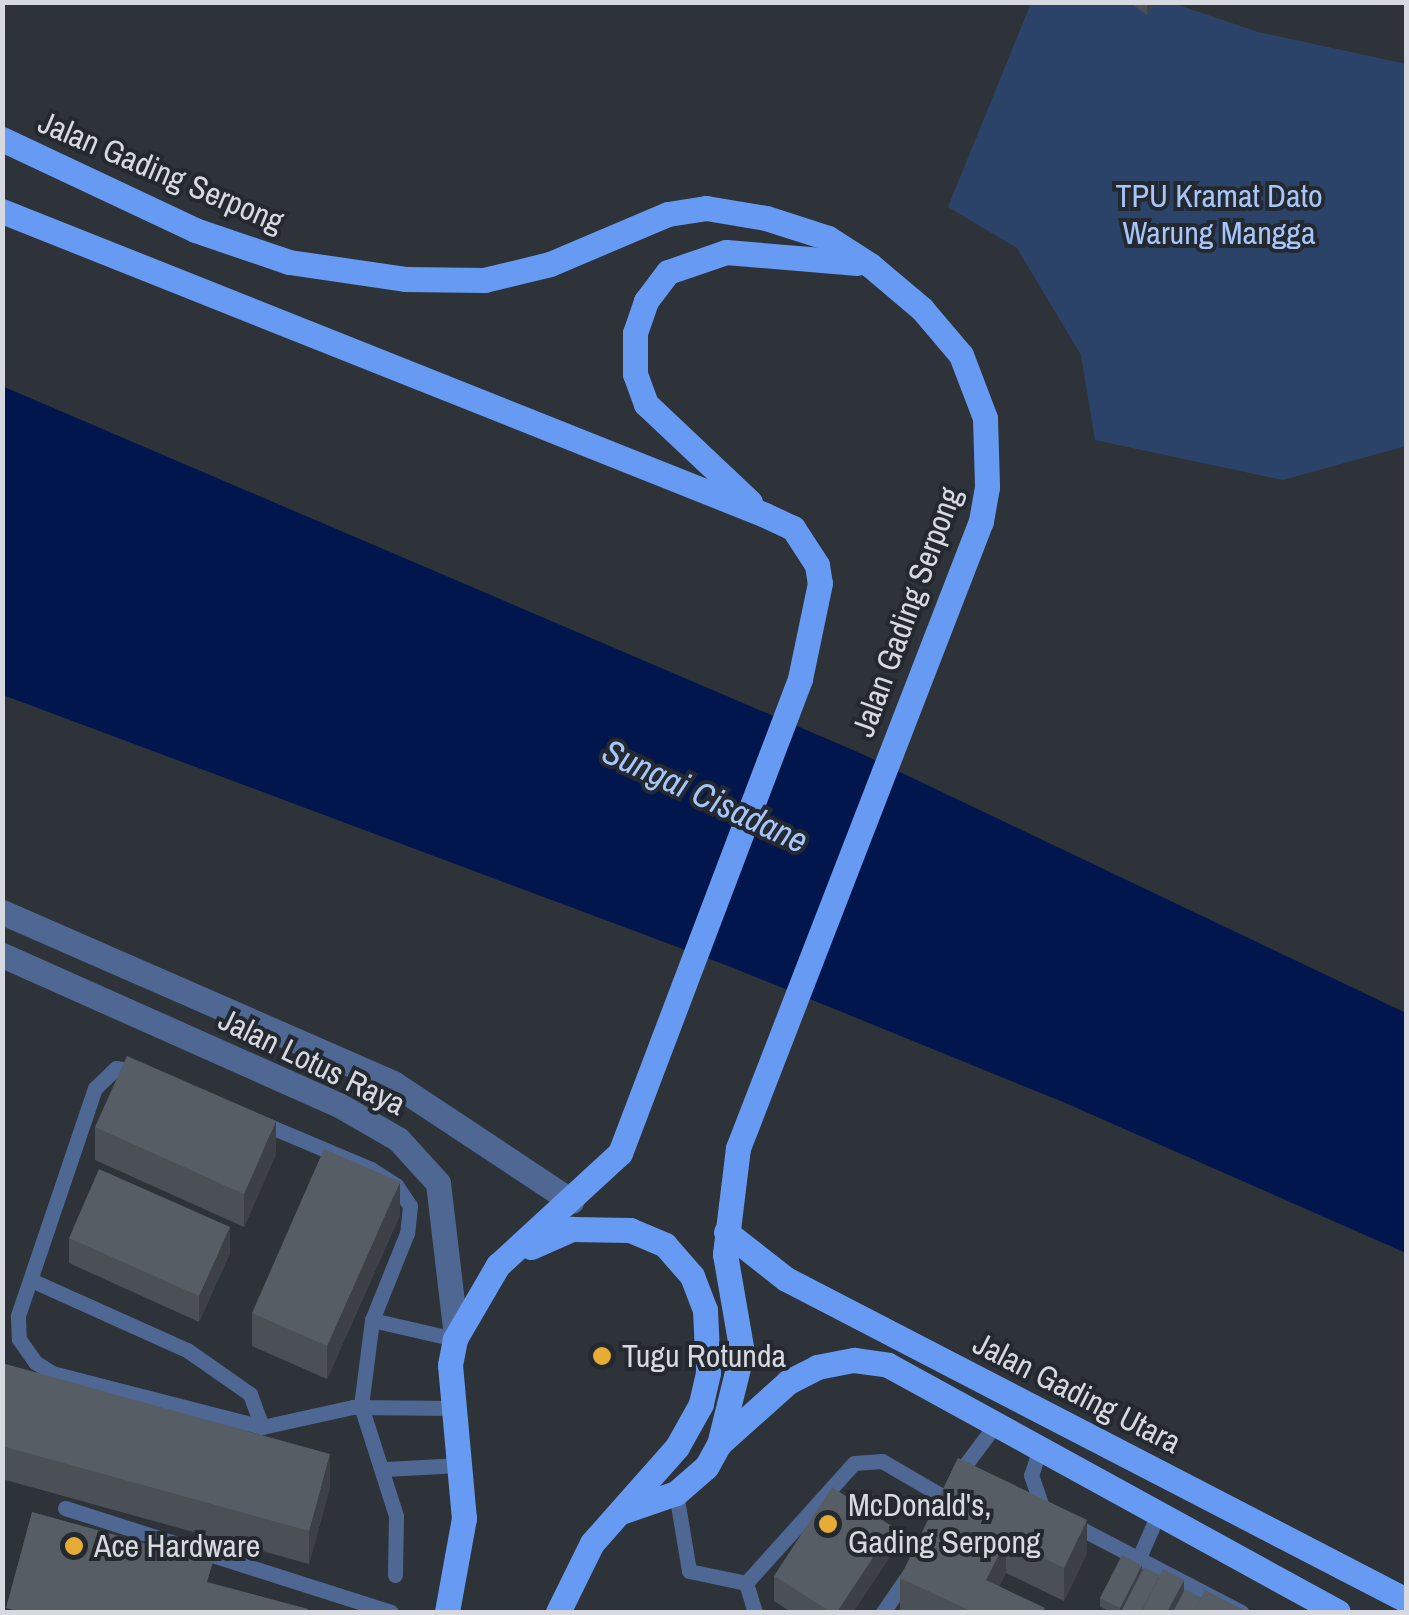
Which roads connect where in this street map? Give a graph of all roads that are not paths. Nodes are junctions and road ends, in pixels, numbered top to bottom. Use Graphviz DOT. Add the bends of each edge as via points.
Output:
graph roads {
  1 [pos="2,138"];
  2 [pos="2,211"];
  3 [pos="870,265"];
  4 [pos="765,515"];
  5 [pos="2,912"];
  6 [pos="2,955"];
  7 [pos="156,1078"];
  8 [pos="434,1110"];
  9 [pos="246,1116"];
  10 [pos="398,1139"];
  11 [pos="571,1201"];
  12 [pos="726,1243"];
  13 [pos="507,1258"];
  14 [pos="31,1280"];
  15 [pos="372,1320"];
  16 [pos="456,1338"];
  17 [pos="361,1406"];
  18 [pos="454,1408"];
  19 [pos="998,1421"];
  20 [pos="262,1427"];
  21 [pos="719,1444"];
  22 [pos="1042,1445"];
  23 [pos="460,1465"];
  24 [pos="385,1469"];
  25 [pos="676,1493"];
  26 [pos="942,1496"];
  27 [pos="65,1508"];
  28 [pos="621,1512"];
  29 [pos="1159,1512"];
  30 [pos="943,1518"];
  31 [pos="927,1548"];
  32 [pos="1138,1560"];
  33 [pos="394,1575"];
  34 [pos="746,1583"];
  35 [pos="1406,1600"];
  36 [pos="361,1608"];
  37 [pos="391,1612"];
  38 [pos="447,1612"];
  39 [pos="558,1612"];
  40 [pos="755,1612"];
  41 [pos="883,1612"];
  42 [pos="1241,1612"];
  43 [pos="1338,1612"];
  1 -- 3 [label="main road, Jalan Gading Serpong" via="195,230 289,262 405,278 484,280 550,264 668,214 706,208 828,238"];
  2 -- 4 [label="main road"];
  3 -- 4 [label="main road" via="726,252 668,272 646,301 636,333 635,374 646,404"];
  3 -- 12 [label="main road, Jalan Gading Serpong" via="922,309 961,355 985,418 987,486 980,521 738,1148"];
  4 -- 11 [label="main road" via="793,528 817,565 820,583 800,679 620,1154"];
  5 -- 8 [label="street, Jalan Lotus Raya" via="393,1084"];
  6 -- 10 [label="street, Jalan Lotus Raya" via="339,1105"];
  7 -- 14 [label="lane" via="128,1068 100,1079"];
  8 -- 10 [label="street"];
  8 -- 11 [label="street, Jalan Lotus Raya"];
  9 -- 15 [label="lane" via="371,1169 410,1206 407,1233"];
  10 -- 16 [label="street, Jalan Lotus Raya" via="438,1182"];
  11 -- 13 [label="main road"];
  12 -- 21 [label="main road, Jalan Gading Serpong" via="742,1352"];
  12 -- 35 [label="main road, Jalan Gading Utara"];
  13 -- 16 [label="main road" via="476,1294"];
  13 -- 28 [label="main road" via="572,1228 630,1230 664,1246 701,1292 708,1350 701,1404 677,1447"];
  14 -- 20 [label="lane" via="188,1350 250,1394"];
  14 -- 20 [label="lane" via="17,1332 35,1362 52,1373"];
  15 -- 16 [label="lane"];
  15 -- 17 [label="lane"];
  16 -- 18 [label="main road"];
  17 -- 18 [label="lane"];
  17 -- 20 [label="lane"];
  17 -- 24 [label="lane"];
  18 -- 23 [label="main road"];
  19 -- 21 [label="main road, Jalan Gading Utara" via="888,1365 854,1360 817,1367 788,1382"];
  19 -- 22 [label="main road, Jalan Gading Utara"];
  19 -- 26 [label="lane"];
  21 -- 25 [label="main road, Jalan Gading Utara" via="706,1467"];
  22 -- 29 [label="main road, Jalan Gading Utara"];
  22 -- 32 [label="lane" via="1031,1476 1042,1508"];
  23 -- 24 [label="lane"];
  23 -- 38 [label="main road" via="461,1557"];
  24 -- 33 [label="lane" via="396,1516"];
  25 -- 28 [label="main road"];
  25 -- 34 [label="lane" via="688,1571"];
  26 -- 30 [label="lane"];
  26 -- 34 [label="lane" via="882,1460 854,1462"];
  27 -- 36 [label="lane"];
  28 -- 39 [label="main road" via="592,1543"];
  29 -- 32 [label="lane"];
  29 -- 43 [label="main road, Jalan Gading Utara"];
  31 -- 41 [label="lane"];
  32 -- 42 [label="lane"];
  34 -- 40 [label="lane"];
  36 -- 37 [label="lane"];
}
